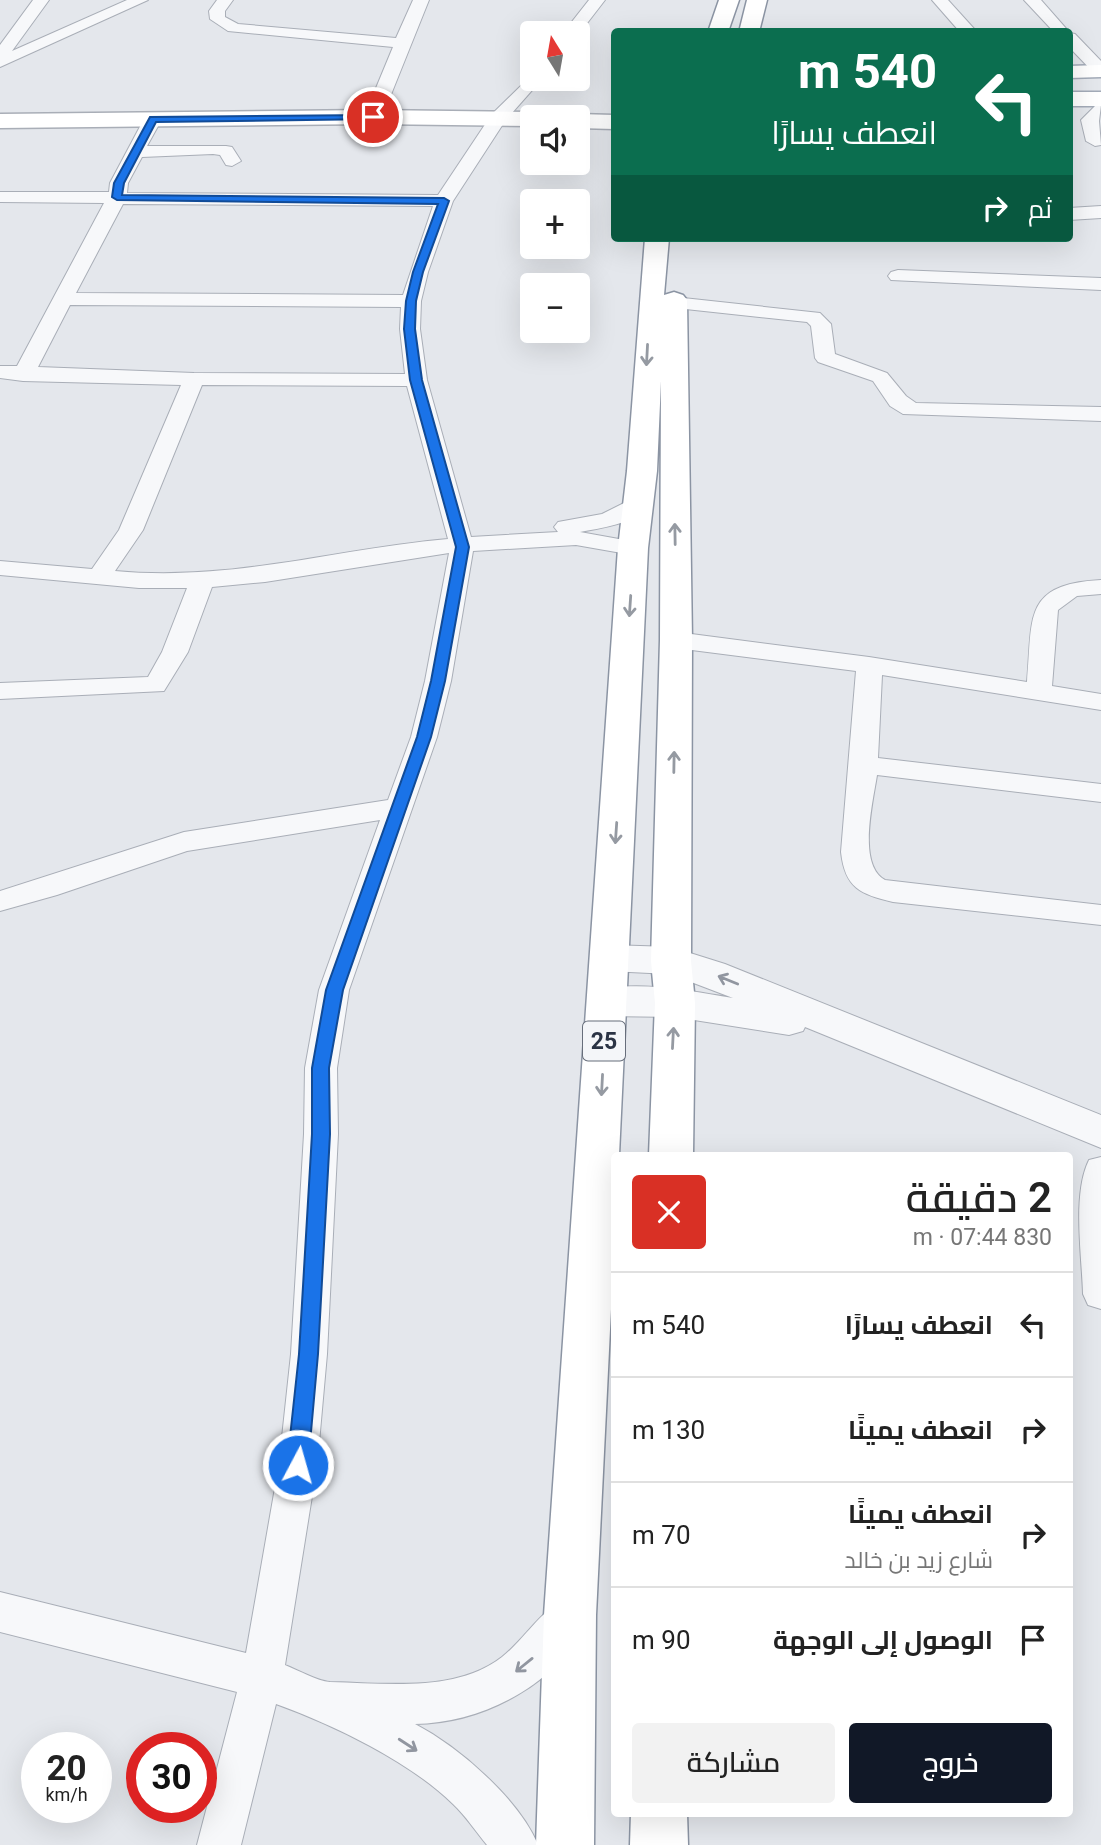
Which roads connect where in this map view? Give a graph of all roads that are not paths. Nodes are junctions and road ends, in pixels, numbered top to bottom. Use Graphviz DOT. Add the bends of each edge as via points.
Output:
graph roads {
  1 [pos="40,0"];
  2 [pos="140,0"];
  3 [pos="225,0"];
  4 [pos="421,0"];
  5 [pos="597,0"];
  6 [pos="729,0"];
  7 [pos="757,0"];
  8 [pos="940,0"];
  9 [pos="1031,0"];
  10 [pos="580,21"];
  11 [pos="719,28"];
  12 [pos="750,28"];
  13 [pos="965,28"];
  14 [pos="1059,28"];
  15 [pos="1073,41"];
  16 [pos="401,43"];
  17 [pos="2,49"];
  18 [pos="0,62"];
  19 [pos="1101,71"];
  20 [pos="1073,72"];
  21 [pos="523,91"];
  22 [pos="1073,99"];
  23 [pos="1101,99"];
  24 [pos="1101,110"];
  25 [pos="373,117"];
  26 [pos="498,118"];
  27 [pos="153,119"];
  28 [pos="520,119"];
  29 [pos="0,121"];
  30 [pos="590,121"];
  31 [pos="611,122"];
  32 [pos="1078,131"];
  33 [pos="1098,143"];
  34 [pos="135,152"];
  35 [pos="232,161"];
  36 [pos="0,197"];
  37 [pos="117,197"];
  38 [pos="444,201"];
  39 [pos="1101,212"];
  40 [pos="1073,214"];
  41 [pos="657,242"];
  42 [pos="680,242"];
  43 [pos="898,276"];
  44 [pos="1101,284"];
  45 [pos="63,299"];
  46 [pos="411,301"];
  47 [pos="674,303"];
  48 [pos="0,372"];
  49 [pos="23,375"];
  50 [pos="194,379"];
  51 [pos="416,380"];
  52 [pos="1101,414"];
  53 [pos="640,504"];
  54 [pos="454,543"];
  55 [pos="634,548"];
  56 [pos="0,568"];
  57 [pos="99,577"];
  58 [pos="202,581"];
  59 [pos="1101,587"];
  60 [pos="677,640"];
  61 [pos="869,665"];
  62 [pos="0,691"];
  63 [pos="1039,691"];
  64 [pos="1101,702"];
  65 [pos="864,765"];
  66 [pos="1101,793"];
  67 [pos="398,808"];
  68 [pos="0,901"];
  69 [pos="1101,915"];
  70 [pos="609,958"];
  71 [pos="671,961"];
  72 [pos="606,1002"];
  73 [pos="675,1003"];
  74 [pos="859,1033"];
  75 [pos="1101,1132"];
  76 [pos="671,1152"];
  77 [pos="1101,1170"];
  78 [pos="1101,1294"];
  79 [pos="0,1612"];
  80 [pos="570,1615"];
  81 [pos="262,1678"];
  82 [pos="326,1701"];
  83 [pos="659,1817"];
  84 [pos="219,1845"];
  85 [pos="516,1845"];
  86 [pos="565,1845"];
  87 [pos="659,1845"];
  1 -- 17 [label="street"];
  2 -- 18 [label="street"];
  3 -- 16 [label="street" via="217,11 218,19 234,28"];
  4 -- 16 [label="street"];
  5 -- 10 [label="street"];
  6 -- 11 [label="main road"];
  7 -- 12 [label="main road"];
  8 -- 13 [label="street"];
  9 -- 14 [label="street"];
  15 -- 19 [label="street"];
  16 -- 25 [label="street"];
  19 -- 20 [label="main road"];
  21 -- 26 [label="street"];
  22 -- 23 [label="main road"];
  24 -- 33 [label="street" via="1090,120"];
  25 -- 26 [label="main road"];
  25 -- 27 [label="main road"];
  26 -- 28 [label="main road"];
  26 -- 38 [label="street"];
  27 -- 29 [label="main road"];
  27 -- 34 [label="street"];
  30 -- 31 [label="main road"];
  32 -- 33 [label="street"];
  34 -- 35 [label="street" via="213,149 226,151"];
  34 -- 37 [label="street"];
  36 -- 37 [label="street"];
  37 -- 38 [label="street"];
  37 -- 45 [label="street"];
  38 -- 46 [label="street"];
  39 -- 40 [label="street"];
  41 -- 53 [label="main road, 25, one-way"];
  42 -- 47 [label="main road"];
  43 -- 44 [label="street"];
  45 -- 46 [label="street"];
  45 -- 49 [label="street"];
  46 -- 51 [label="street"];
  47 -- 52 [label="street" via="813,317 821,324 825,358 880,377 898,401 911,409"];
  60 -- 47 [label="main road, one-way"];
  48 -- 49 [label="street"];
  49 -- 50 [label="street"];
  50 -- 51 [label="street"];
  50 -- 57 [label="street" via="131,530"];
  51 -- 54 [label="street"];
  53 -- 54 [label="street" via="595,523"];
  53 -- 55 [label="main road, 25"];
  54 -- 55 [label="street" via="564,538"];
  54 -- 58 [label="street"];
  54 -- 67 [label="street" via="438,681"];
  55 -- 70 [label="main road, 25, one-way"];
  56 -- 57 [label="street"];
  57 -- 58 [label="street"];
  58 -- 62 [label="street" via="170,664 155,685"];
  59 -- 63 [label="street" via="1052,598 1046,610"];
  60 -- 61 [label="street"];
  71 -- 60 [label="main road, one-way"];
  61 -- 63 [label="street"];
  61 -- 65 [label="street"];
  63 -- 64 [label="street"];
  65 -- 66 [label="street"];
  65 -- 69 [label="street" via="856,862 861,876 874,887"];
  67 -- 68 [label="street" via="184,842"];
  67 -- 81 [label="street" via="334,990 326,1029 309,1354 298,1465"];
  70 -- 71 [label="street"];
  70 -- 72 [label="main road, 25"];
  71 -- 73 [label="main road"];
  74 -- 71 [label="street, one-way"];
  72 -- 73 [label="street"];
  72 -- 80 [label="main road, 25, one-way"];
  73 -- 74 [label="street"];
  76 -- 73 [label="main road, one-way"];
  74 -- 75 [label="street"];
  77 -- 78 [label="street" via="1097,1205"];
  79 -- 81 [label="street"];
  80 -- 82 [label="street, one-way" via="539,1653 503,1682 481,1692 419,1702"];
  80 -- 86 [label="main road, 25"];
  81 -- 82 [label="street"];
  81 -- 84 [label="street"];
  82 -- 85 [label="street, one-way" via="407,1743 468,1788"];
  83 -- 87 [label="main road"];
}
